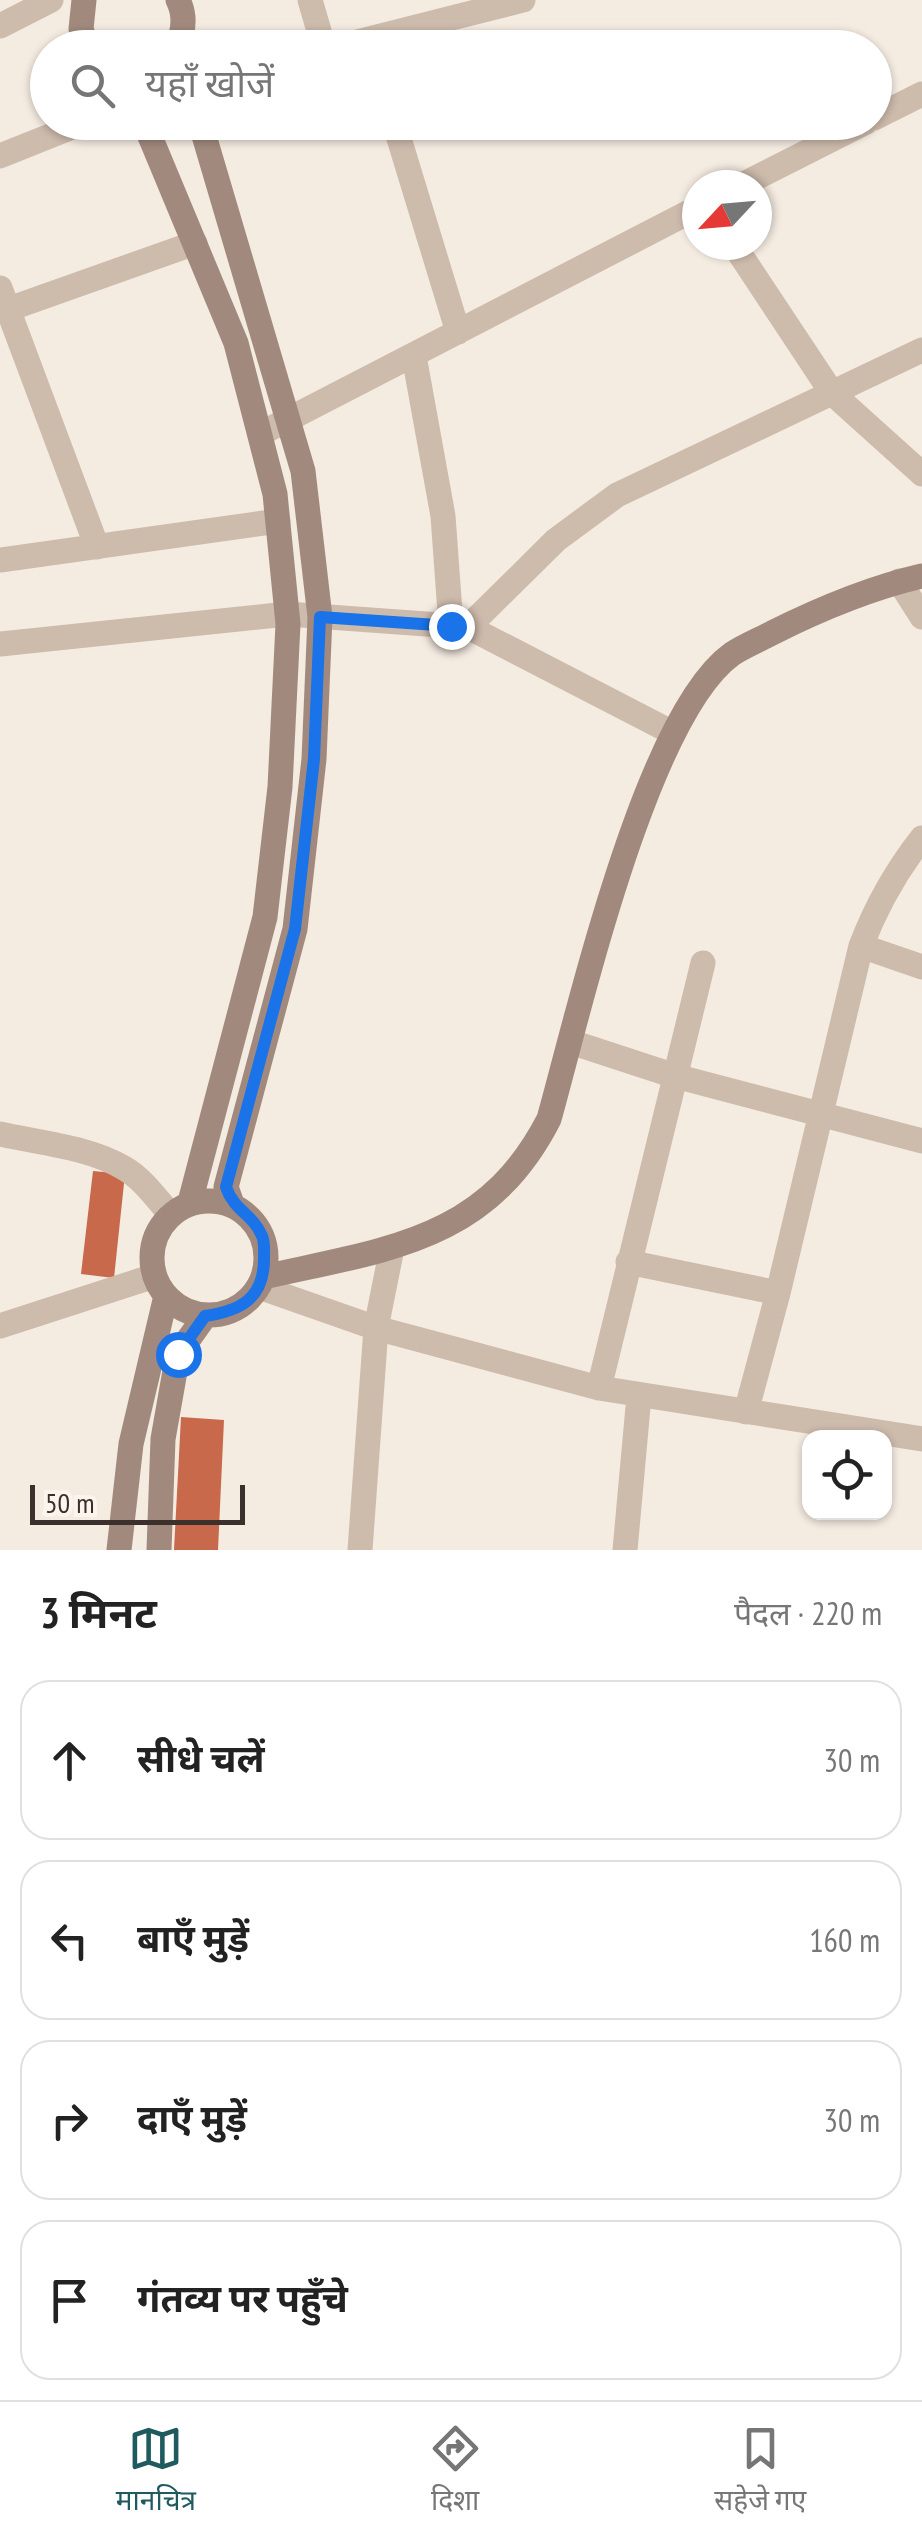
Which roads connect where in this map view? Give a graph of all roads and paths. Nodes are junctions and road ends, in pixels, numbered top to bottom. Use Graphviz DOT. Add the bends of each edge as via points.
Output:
graph roads {
  1 [pos="51,0"];
  2 [pos="84,0"];
  3 [pos="178,0"];
  4 [pos="310,0"];
  5 [pos="523,0"];
  6 [pos="0,26"];
  7 [pos="81,30"];
  8 [pos="184,30"];
  9 [pos="319,30"];
  10 [pos="416,30"];
  11 [pos="922,94"];
  12 [pos="892,109"];
  13 [pos="40,140"];
  14 [pos="152,140"];
  15 [pos="205,140"];
  16 [pos="399,140"];
  17 [pos="831,140"];
  18 [pos="0,156"];
  19 [pos="772,170"];
  20 [pos="682,216"];
  21 [pos="195,243"];
  22 [pos="744,260"];
  23 [pos="5,298"];
  24 [pos="458,332"];
  25 [pos="922,350"];
  26 [pos="414,356"];
  27 [pos="832,393"];
  28 [pos="288,420"];
  29 [pos="260,434"];
  30 [pos="922,474"];
  31 [pos="278,521"];
  32 [pos="96,547"];
  33 [pos="0,560"];
  34 [pos="910,579"];
  35 [pos="287,614"];
  36 [pos="320,617"];
  37 [pos="922,617"];
  38 [pos="460,627"];
  39 [pos="0,644"];
  40 [pos="673,733"];
  41 [pos="922,838"];
  42 [pos="861,946"];
  43 [pos="703,963"];
  44 [pos="922,967"];
  45 [pos="570,1042"];
  46 [pos="675,1076"];
  47 [pos="821,1114"];
  48 [pos="0,1134"];
  49 [pos="922,1141"];
  50 [pos="232,1204"];
  51 [pos="180,1208"];
  52 [pos="392,1248"];
  53 [pos="628,1262"];
  54 [pos="262,1282"];
  55 [pos="160,1286"];
  56 [pos="778,1294"];
  57 [pos="205,1316"];
  58 [pos="0,1326"];
  59 [pos="376,1328"];
  60 [pos="599,1388"];
  61 [pos="639,1396"];
  62 [pos="746,1412"];
  63 [pos="922,1439"];
  64 [pos="119,1550"];
  65 [pos="159,1550"];
  66 [pos="360,1550"];
  67 [pos="625,1550"];
  1 -- 6 [label="street"];
  2 -- 7 [label="main road"];
  3 -- 8 [label="main road"];
  4 -- 9 [label="street"];
  5 -- 10 [label="street"];
  11 -- 12 [label="street"];
  13 -- 18 [label="street"];
  14 -- 21 [label="main road"];
  15 -- 28 [label="main road"];
  16 -- 24 [label="street"];
  17 -- 19 [label="street"];
  20 -- 24 [label="street"];
  21 -- 23 [label="street"];
  21 -- 29 [label="main road" via="236,343"];
  22 -- 27 [label="street"];
  23 -- 32 [label="street"];
  24 -- 26 [label="street"];
  25 -- 27 [label="street"];
  26 -- 28 [label="street"];
  26 -- 38 [label="street"];
  27 -- 30 [label="street"];
  27 -- 38 [label="street" via="617,495"];
  28 -- 29 [label="street"];
  28 -- 36 [label="main road" via="302,471"];
  29 -- 31 [label="main road"];
  31 -- 32 [label="street"];
  31 -- 35 [label="main road"];
  32 -- 33 [label="street"];
  34 -- 37 [label="street"];
  34 -- 40 [label="main road" via="816,611 730,654 697,691"];
  35 -- 36 [label="street"];
  35 -- 39 [label="street"];
  35 -- 51 [label="main road" via="280,787 265,917"];
  36 -- 38 [label="street"];
  36 -- 50 [label="main road" via="314,759 295,929 226,1187"];
  38 -- 40 [label="street"];
  40 -- 45 [label="main road" via="627,847"];
  41 -- 42 [label="street"];
  42 -- 44 [label="street"];
  42 -- 47 [label="street"];
  43 -- 46 [label="street"];
  45 -- 46 [label="street"];
  45 -- 52 [label="main road" via="549,1119 530,1156 499,1190 449,1226"];
  46 -- 47 [label="street"];
  46 -- 53 [label="street"];
  47 -- 49 [label="street"];
  47 -- 56 [label="street"];
  48 -- 51 [label="street" via="93,1155 124,1168"];
  50 -- 51 [label="main road" via="212,1199"];
  50 -- 54 [label="main road" via="264,1239"];
  51 -- 55 [label="main road" via="154,1240"];
  52 -- 54 [label="main road"];
  52 -- 59 [label="street"];
  53 -- 56 [label="street"];
  53 -- 60 [label="street"];
  54 -- 57 [label="main road" via="247,1302"];
  54 -- 59 [label="street"];
  55 -- 57 [label="main road" via="184,1310"];
  55 -- 58 [label="street"];
  55 -- 64 [label="main road"];
  56 -- 62 [label="street"];
  57 -- 65 [label="main road" via="178,1354 163,1440"];
  59 -- 60 [label="street"];
  59 -- 66 [label="street"];
  60 -- 61 [label="street"];
  61 -- 62 [label="street"];
  61 -- 67 [label="street"];
  62 -- 63 [label="street"];
}
